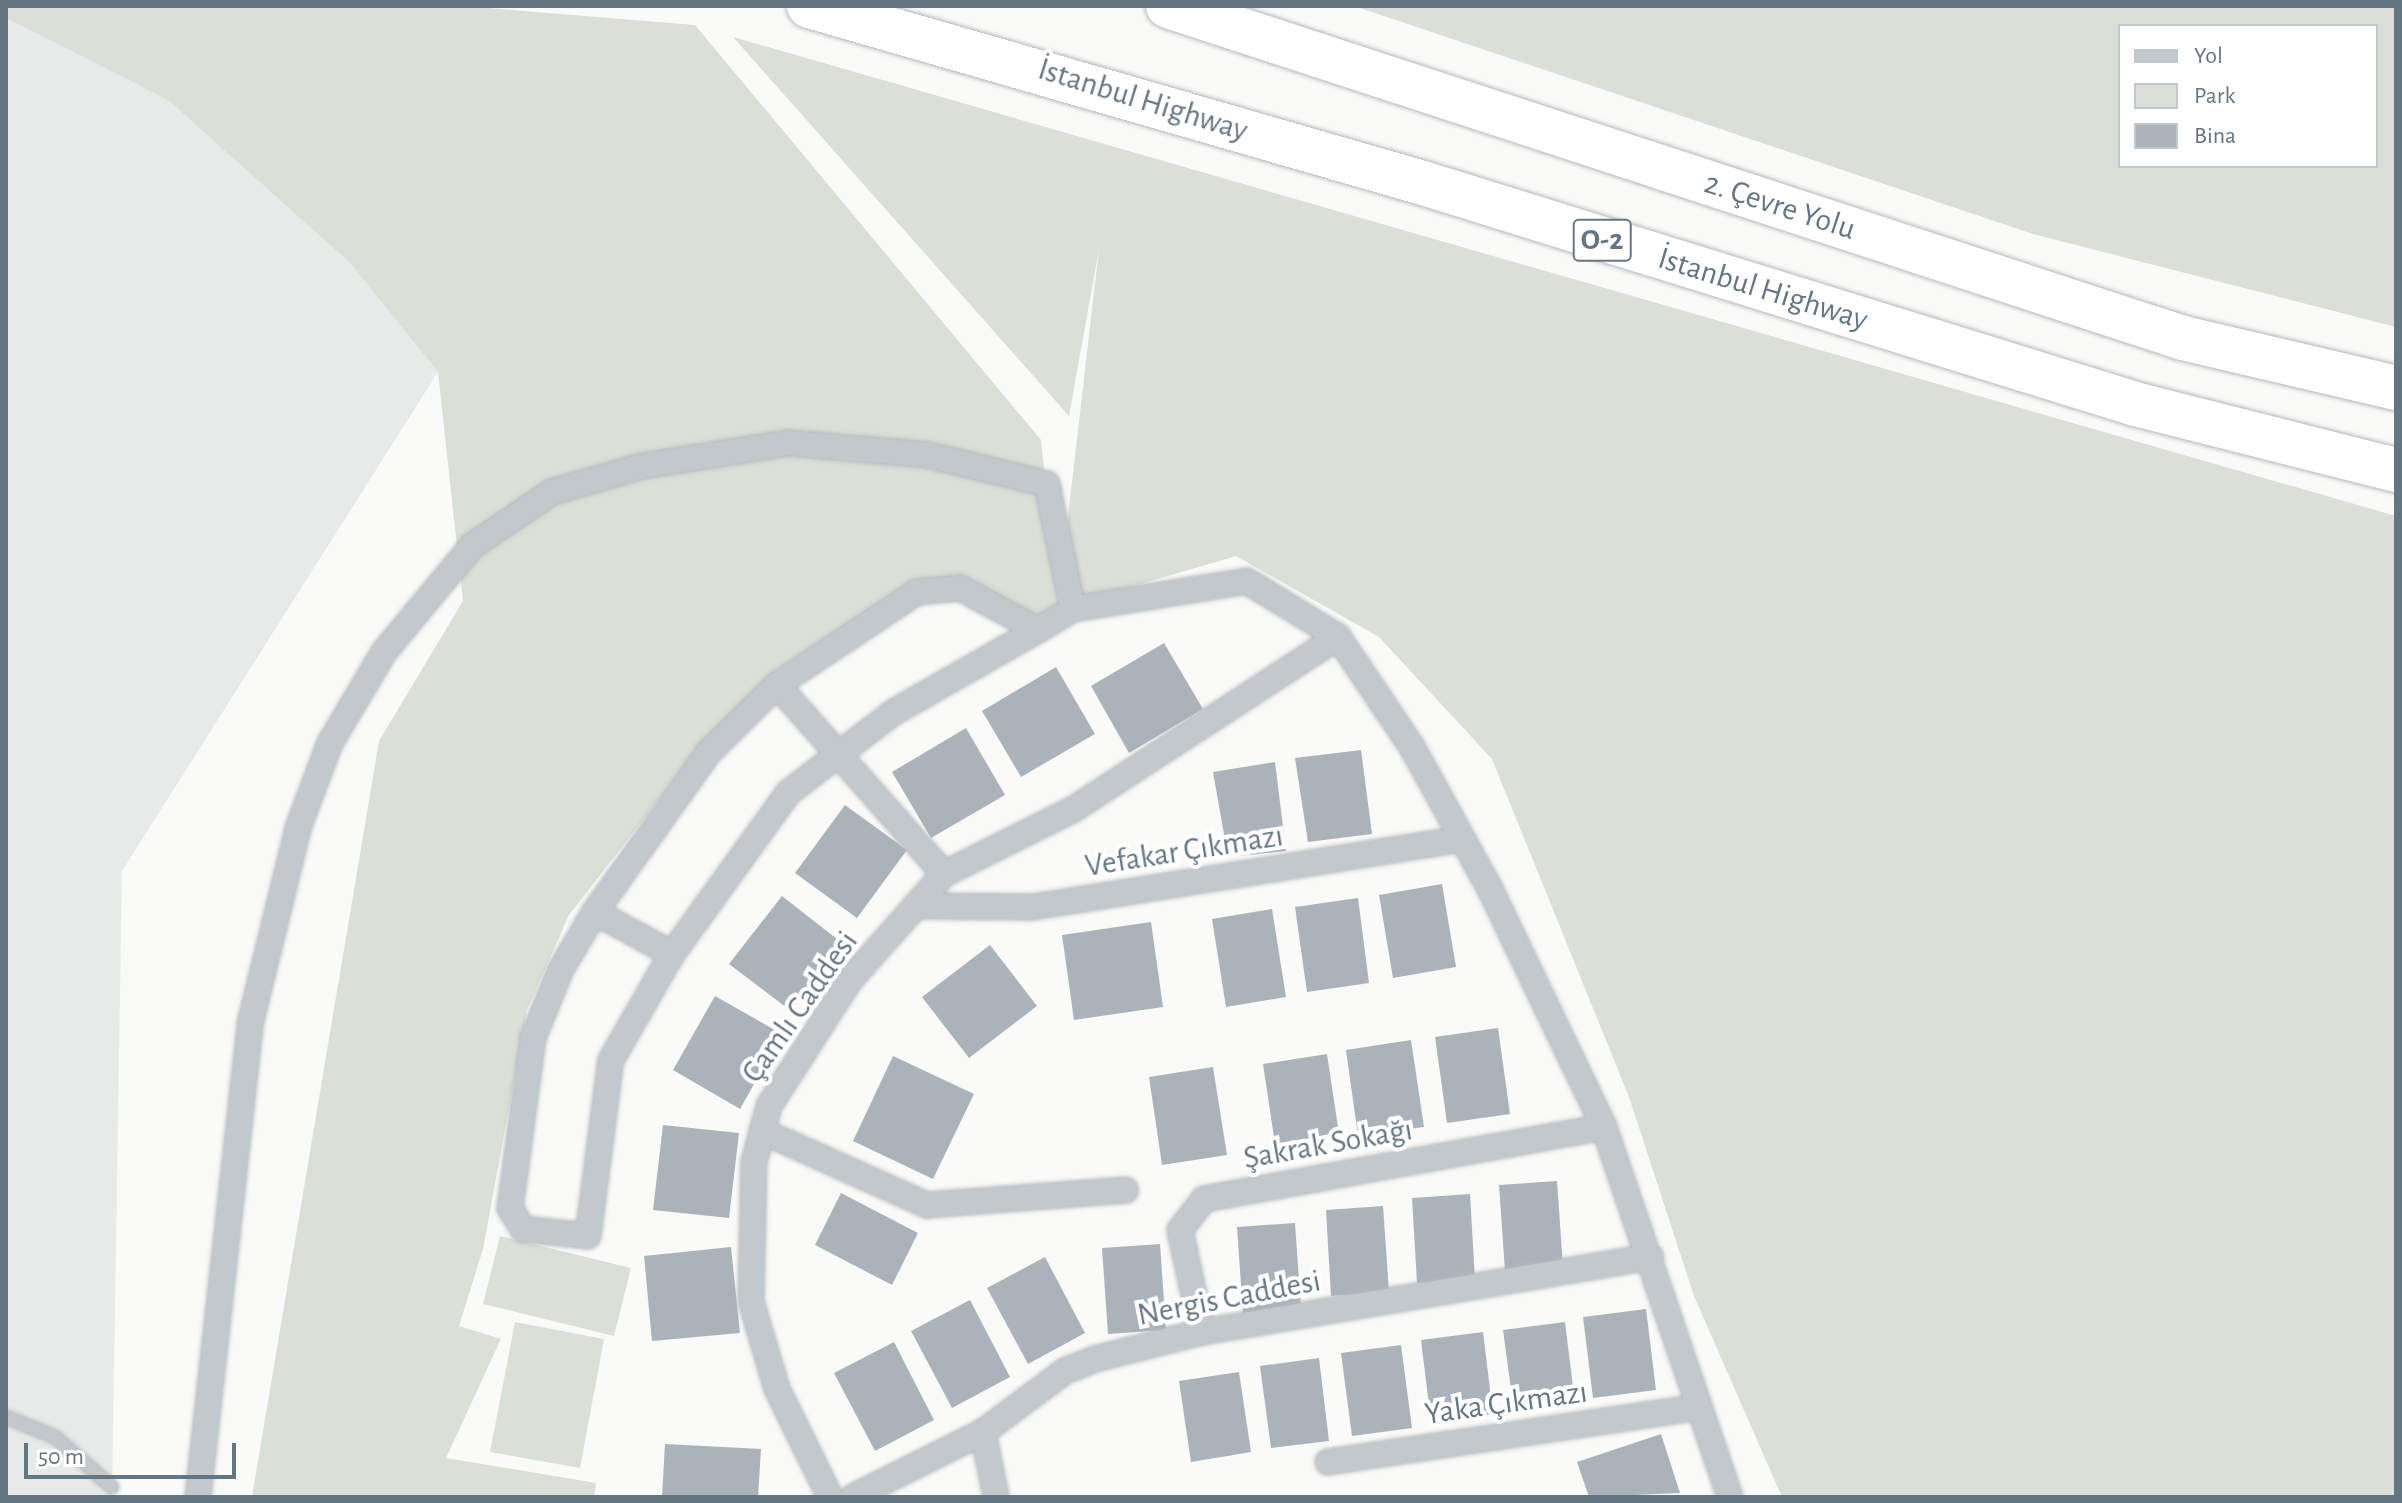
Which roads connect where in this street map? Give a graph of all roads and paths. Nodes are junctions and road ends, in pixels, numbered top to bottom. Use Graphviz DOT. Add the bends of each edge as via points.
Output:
graph roads {
  1 [pos="809,6"];
  2 [pos="1168,6"];
  3 [pos="2396,388"];
  4 [pos="2396,470"];
  5 [pos="1073,609"];
  6 [pos="1038,630"];
  7 [pos="1338,637"];
  8 [pos="777,685"];
  9 [pos="839,754"];
  10 [pos="1462,839"];
  11 [pos="944,874"];
  12 [pos="915,906"];
  13 [pos="595,912"];
  14 [pos="672,954"];
  15 [pos="1604,1127"];
  16 [pos="762,1131"];
  17 [pos="1125,1190"];
  18 [pos="1651,1257"];
  19 [pos="1202,1332"];
  20 [pos="1694,1408"];
  21 [pos="6,1417"];
  22 [pos="983,1432"];
  23 [pos="1328,1462"];
  24 [pos="112,1487"];
  25 [pos="198,1497"];
  26 [pos="830,1497"];
  27 [pos="853,1497"];
  28 [pos="996,1497"];
  29 [pos="1730,1497"];
  1 -- 4 [label="highway, İstanbul Highway / O-2" via="1393,174 2135,404"];
  2 -- 3 [label="highway, 2. Çevre Yolu" via="2183,338"];
  5 -- 6 [label="street"];
  5 -- 7 [label="street" via="1247,581"];
  5 -- 25 [label="street" via="1047,484 928,455 789,443 642,466 552,492 472,546 384,652 330,743 298,828 250,1024"];
  6 -- 8 [label="street" via="960,588 917,592"];
  6 -- 9 [label="street" via="894,712"];
  7 -- 10 [label="street"];
  7 -- 11 [label="street, Çamlı Caddesi" via="1074,809"];
  8 -- 9 [label="street"];
  8 -- 13 [label="street" via="709,752"];
  9 -- 11 [label="street"];
  9 -- 14 [label="street" via="788,793"];
  10 -- 12 [label="street, Vefakar Çıkmazı" via="1033,907"];
  10 -- 15 [label="street"];
  11 -- 12 [label="street, Çamlı Caddesi"];
  12 -- 16 [label="street, Çamlı Caddesi" via="850,980 769,1106"];
  13 -- 14 [label="street"];
  13 -- 14 [label="street" via="561,969 533,1038 510,1208 523,1229 588,1236 611,1060"];
  15 -- 18 [label="street"];
  15 -- 19 [label="street, Şakrak Sokağı" via="1204,1199 1180,1230"];
  16 -- 17 [label="street" via="927,1205"];
  16 -- 26 [label="street, Çamlı Caddesi" via="754,1162 751,1301 777,1389"];
  18 -- 19 [label="street, Nergis Caddesi"];
  18 -- 20 [label="street"];
  19 -- 22 [label="street, Nergis Caddesi" via="1065,1371"];
  20 -- 23 [label="street, Yaka Çıkmazı"];
  20 -- 29 [label="street"];
  21 -- 24 [label="lane" via="55,1437"];
  22 -- 27 [label="street, Nergis Caddesi"];
  22 -- 28 [label="street"];
}
